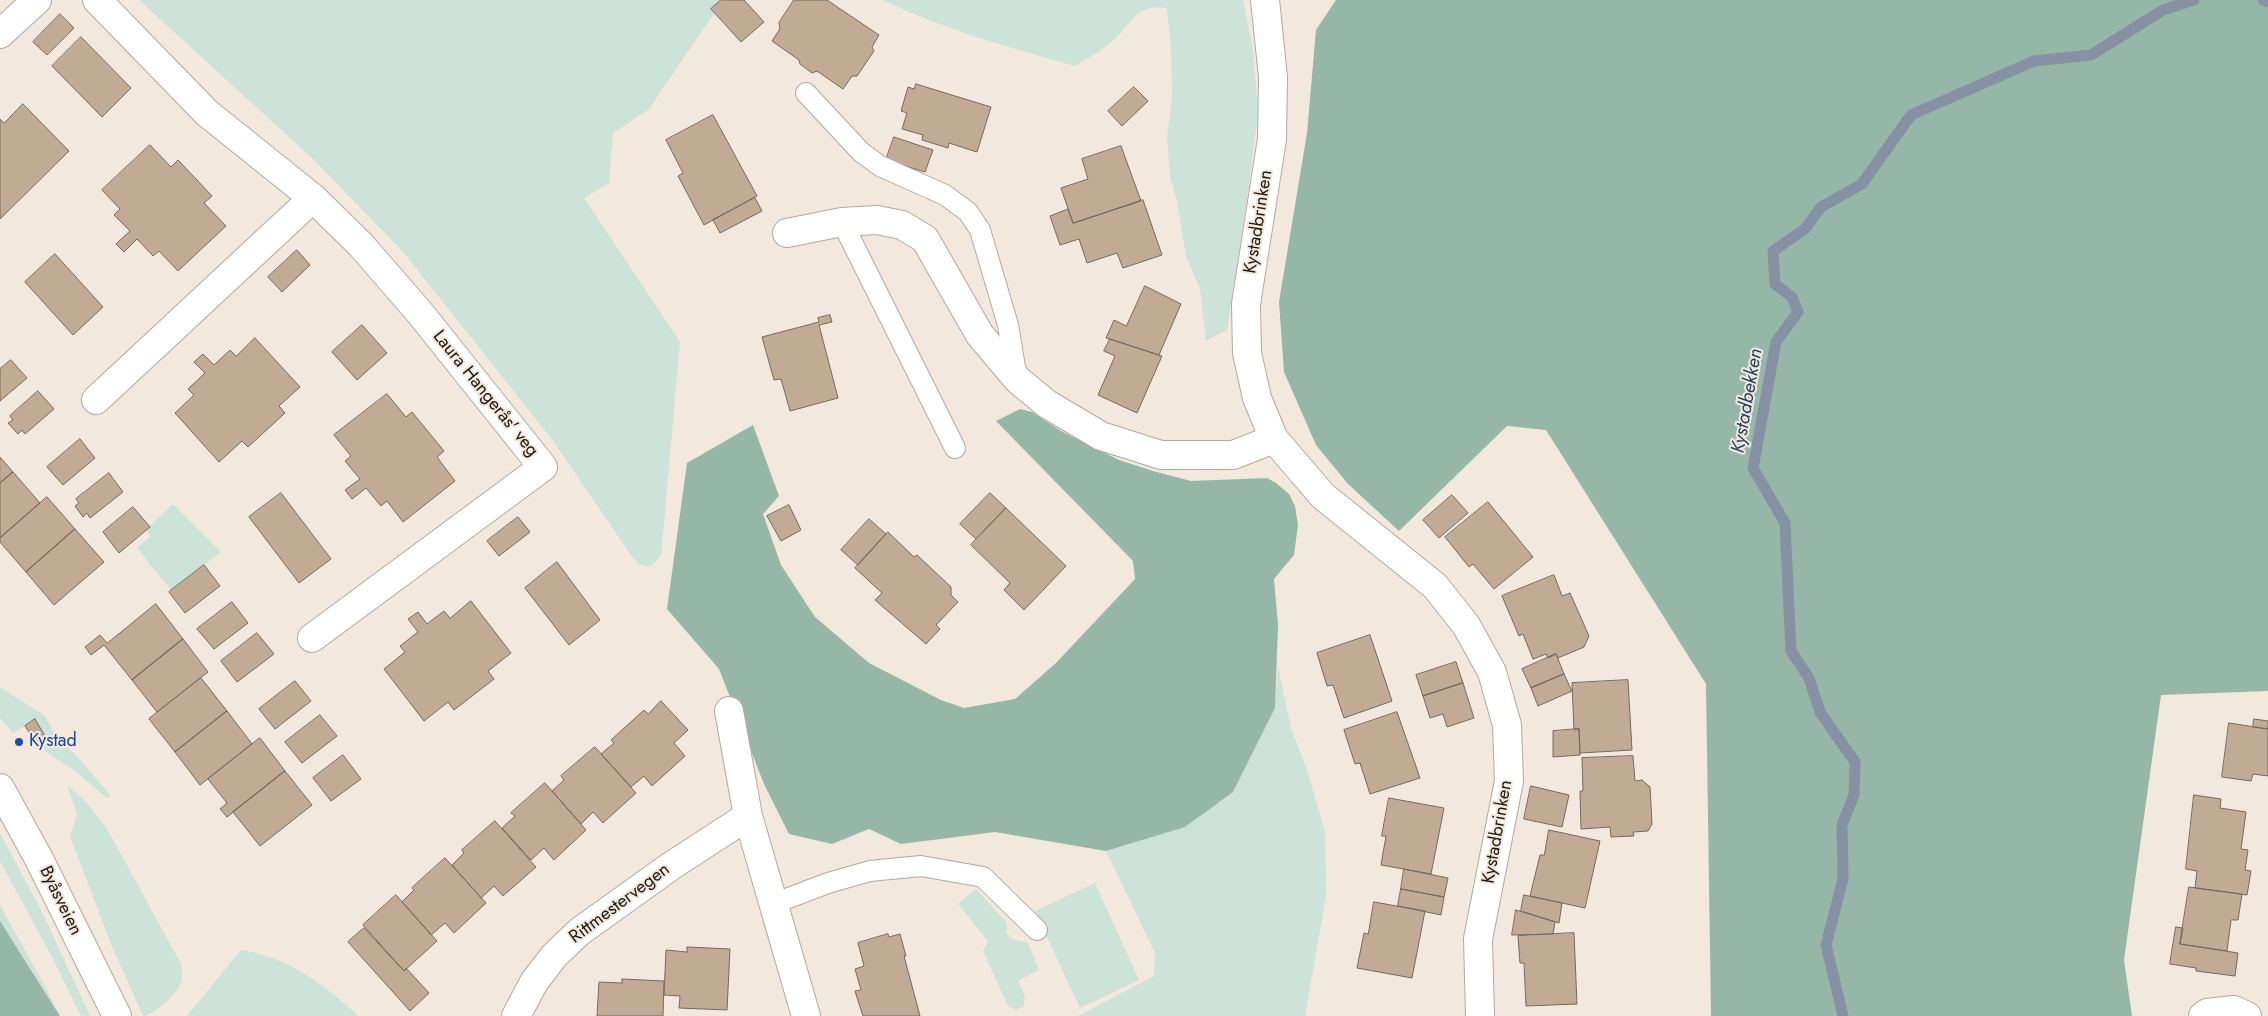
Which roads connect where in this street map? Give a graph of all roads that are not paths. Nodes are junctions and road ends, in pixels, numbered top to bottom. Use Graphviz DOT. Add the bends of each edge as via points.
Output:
graph roads {
  1 [pos="37,0"];
  2 [pos="97,0"];
  3 [pos="1265,0"];
  4 [pos="0,34"];
  5 [pos="806,93"];
  6 [pos="313,198"];
  7 [pos="842,222"];
  8 [pos="787,233"];
  9 [pos="1018,380"];
  10 [pos="96,400"];
  11 [pos="1274,439"];
  12 [pos="955,448"];
  13 [pos="312,638"];
  14 [pos="729,711"];
  15 [pos="0,788"];
  16 [pos="748,816"];
  17 [pos="773,904"];
  18 [pos="1037,930"];
  19 [pos="117,1016"];
  20 [pos="516,1016"];
  21 [pos="806,1016"];
  22 [pos="1480,1016"];
  23 [pos="2203,1016"];
  24 [pos="2247,1016"];
  1 -- 4 [label="street"];
  2 -- 6 [label="street, Laura Hangerås' veg" via="207,113"];
  3 -- 11 [label="street, Kystadbrinken" via="1273,76 1272,139 1246,304 1246,343 1257,398"];
  5 -- 9 [label="lane" via="861,152 880,166 944,195 968,212 980,230 1008,325"];
  6 -- 10 [label="street"];
  6 -- 13 [label="street, Laura Hangerås' veg" via="361,245 420,313 543,467"];
  7 -- 8 [label="street"];
  7 -- 9 [label="street" via="877,220 902,225 925,239 980,335"];
  7 -- 12 [label="lane"];
  9 -- 11 [label="street" via="1047,404 1101,436 1162,455 1233,454"];
  11 -- 22 [label="street, Kystadbrinken" via="1323,496 1436,586 1466,624 1492,672 1507,725 1508,781 1478,940"];
  14 -- 16 [label="street"];
  15 -- 19 [label="street, Byåsveien" via="39,858"];
  16 -- 17 [label="street"];
  16 -- 20 [label="street, Rittmestervegen" via="670,866 579,932 554,956 534,982"];
  17 -- 18 [label="lane" via="870,871 921,866 983,877"];
  17 -- 21 [label="street"];
  23 -- 24 [label="street" via="2234,1010"];
}
